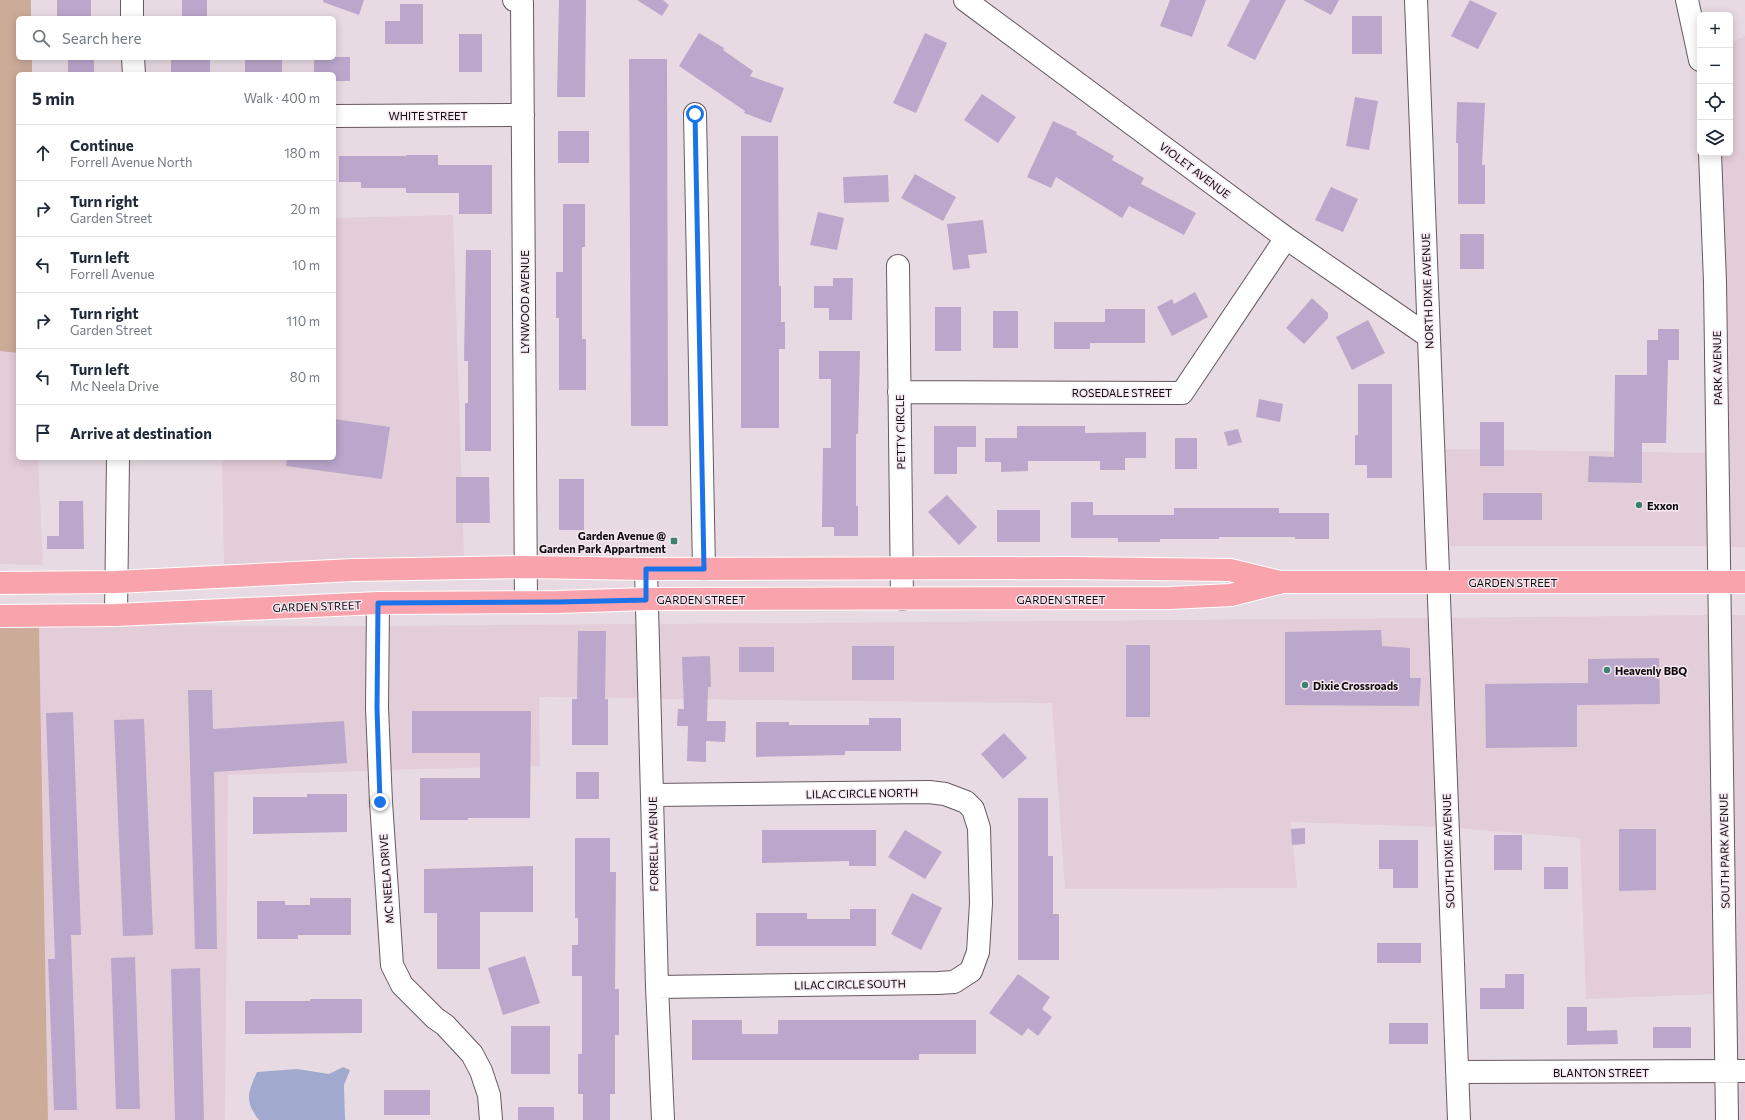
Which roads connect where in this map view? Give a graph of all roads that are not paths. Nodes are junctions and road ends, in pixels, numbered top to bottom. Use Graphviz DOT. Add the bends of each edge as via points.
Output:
graph roads {
  1 [pos="132,0"];
  2 [pos="1416,0"];
  3 [pos="1687,0"];
  4 [pos="518,1"];
  5 [pos="969,1"];
  6 [pos="132,16"];
  7 [pos="1697,48"];
  8 [pos="133,60"];
  9 [pos="134,72"];
  10 [pos="695,114"];
  11 [pos="523,115"];
  12 [pos="336,116"];
  13 [pos="1710,156"];
  14 [pos="1286,238"];
  15 [pos="898,266"];
  16 [pos="1428,336"];
  17 [pos="899,392"];
  18 [pos="118,460"];
  19 [pos="526,566"];
  20 [pos="901,568"];
  21 [pos="646,569"];
  22 [pos="704,569"];
  23 [pos="116,582"];
  24 [pos="1280,582"];
  25 [pos="1437,582"];
  26 [pos="1719,582"];
  27 [pos="1745,582"];
  28 [pos="0,583"];
  29 [pos="902,599"];
  30 [pos="646,600"];
  31 [pos="526,602"];
  32 [pos="378,603"];
  33 [pos="116,615"];
  34 [pos="0,616"];
  35 [pos="652,795"];
  36 [pos="981,903"];
  37 [pos="657,987"];
  38 [pos="1736,1071"];
  39 [pos="1457,1072"];
  40 [pos="491,1120"];
  41 [pos="663,1120"];
  42 [pos="1459,1120"];
  43 [pos="1727,1120"];
  1 -- 6 [label="street"];
  2 -- 16 [label="street, NORTH DIXIE AVENUE"];
  3 -- 7 [label="street"];
  4 -- 11 [label="street, LYNWOOD AVENUE"];
  5 -- 14 [label="street, VIOLET AVENUE"];
  8 -- 9 [label="street"];
  10 -- 22 [label="street"];
  11 -- 12 [label="street, WHITE STREET"];
  11 -- 19 [label="street, LYNWOOD AVENUE"];
  13 -- 26 [label="street, PARK AVENUE" via="1716,282"];
  14 -- 16 [label="street, VIOLET AVENUE"];
  14 -- 17 [label="street, ROSEDALE STREET" via="1182,393"];
  15 -- 17 [label="street, PETTY CIRCLE"];
  16 -- 25 [label="street, NORTH DIXIE AVENUE"];
  17 -- 20 [label="street, PETTY CIRCLE"];
  18 -- 23 [label="street"];
  19 -- 21 [label="main road, GARDEN STREET"];
  19 -- 23 [label="main road, GARDEN STREET" via="353,570"];
  19 -- 31 [label="street, LYNWOOD AVENUE"];
  20 -- 22 [label="main road, GARDEN STREET"];
  20 -- 24 [label="main road, GARDEN STREET" via="1230,570"];
  20 -- 29 [label="street, PETTY CIRCLE"];
  21 -- 22 [label="main road, GARDEN STREET"];
  21 -- 30 [label="street, FORRELL AVENUE"];
  23 -- 28 [label="main road, GARDEN STREET"];
  23 -- 33 [label="street"];
  24 -- 25 [label="main road, GARDEN STREET"];
  24 -- 29 [label="main road, GARDEN STREET" via="1231,595 1170,598"];
  25 -- 26 [label="main road, GARDEN STREET"];
  25 -- 39 [label="street, SOUTH DIXIE AVENUE"];
  26 -- 27 [label="main road, GARDEN STREET"];
  26 -- 38 [label="street, SOUTH PARK AVENUE"];
  29 -- 30 [label="main road, GARDEN STREET"];
  30 -- 31 [label="main road, GARDEN STREET"];
  30 -- 35 [label="street, FORRELL AVENUE"];
  31 -- 32 [label="main road, GARDEN STREET"];
  32 -- 33 [label="main road, GARDEN STREET"];
  32 -- 40 [label="street, MC NEELA DRIVE" via="377,708 380,802 392,964 402,985 472,1054 489,1095"];
  33 -- 34 [label="main road, GARDEN STREET"];
  35 -- 36 [label="street, LILAC CIRCLE NORTH" via="929,792 945,794 966,802 973,809 977,819"];
  35 -- 37 [label="street, FORRELL AVENUE"];
  36 -- 37 [label="street, LILAC CIRCLE SOUTH" via="976,962 971,971 954,982"];
  37 -- 41 [label="street, FORRELL AVENUE"];
  38 -- 39 [label="street, BLANTON STREET"];
  38 -- 43 [label="street, SOUTH PARK AVENUE"];
  39 -- 42 [label="street, SOUTH DIXIE AVENUE"];
}
